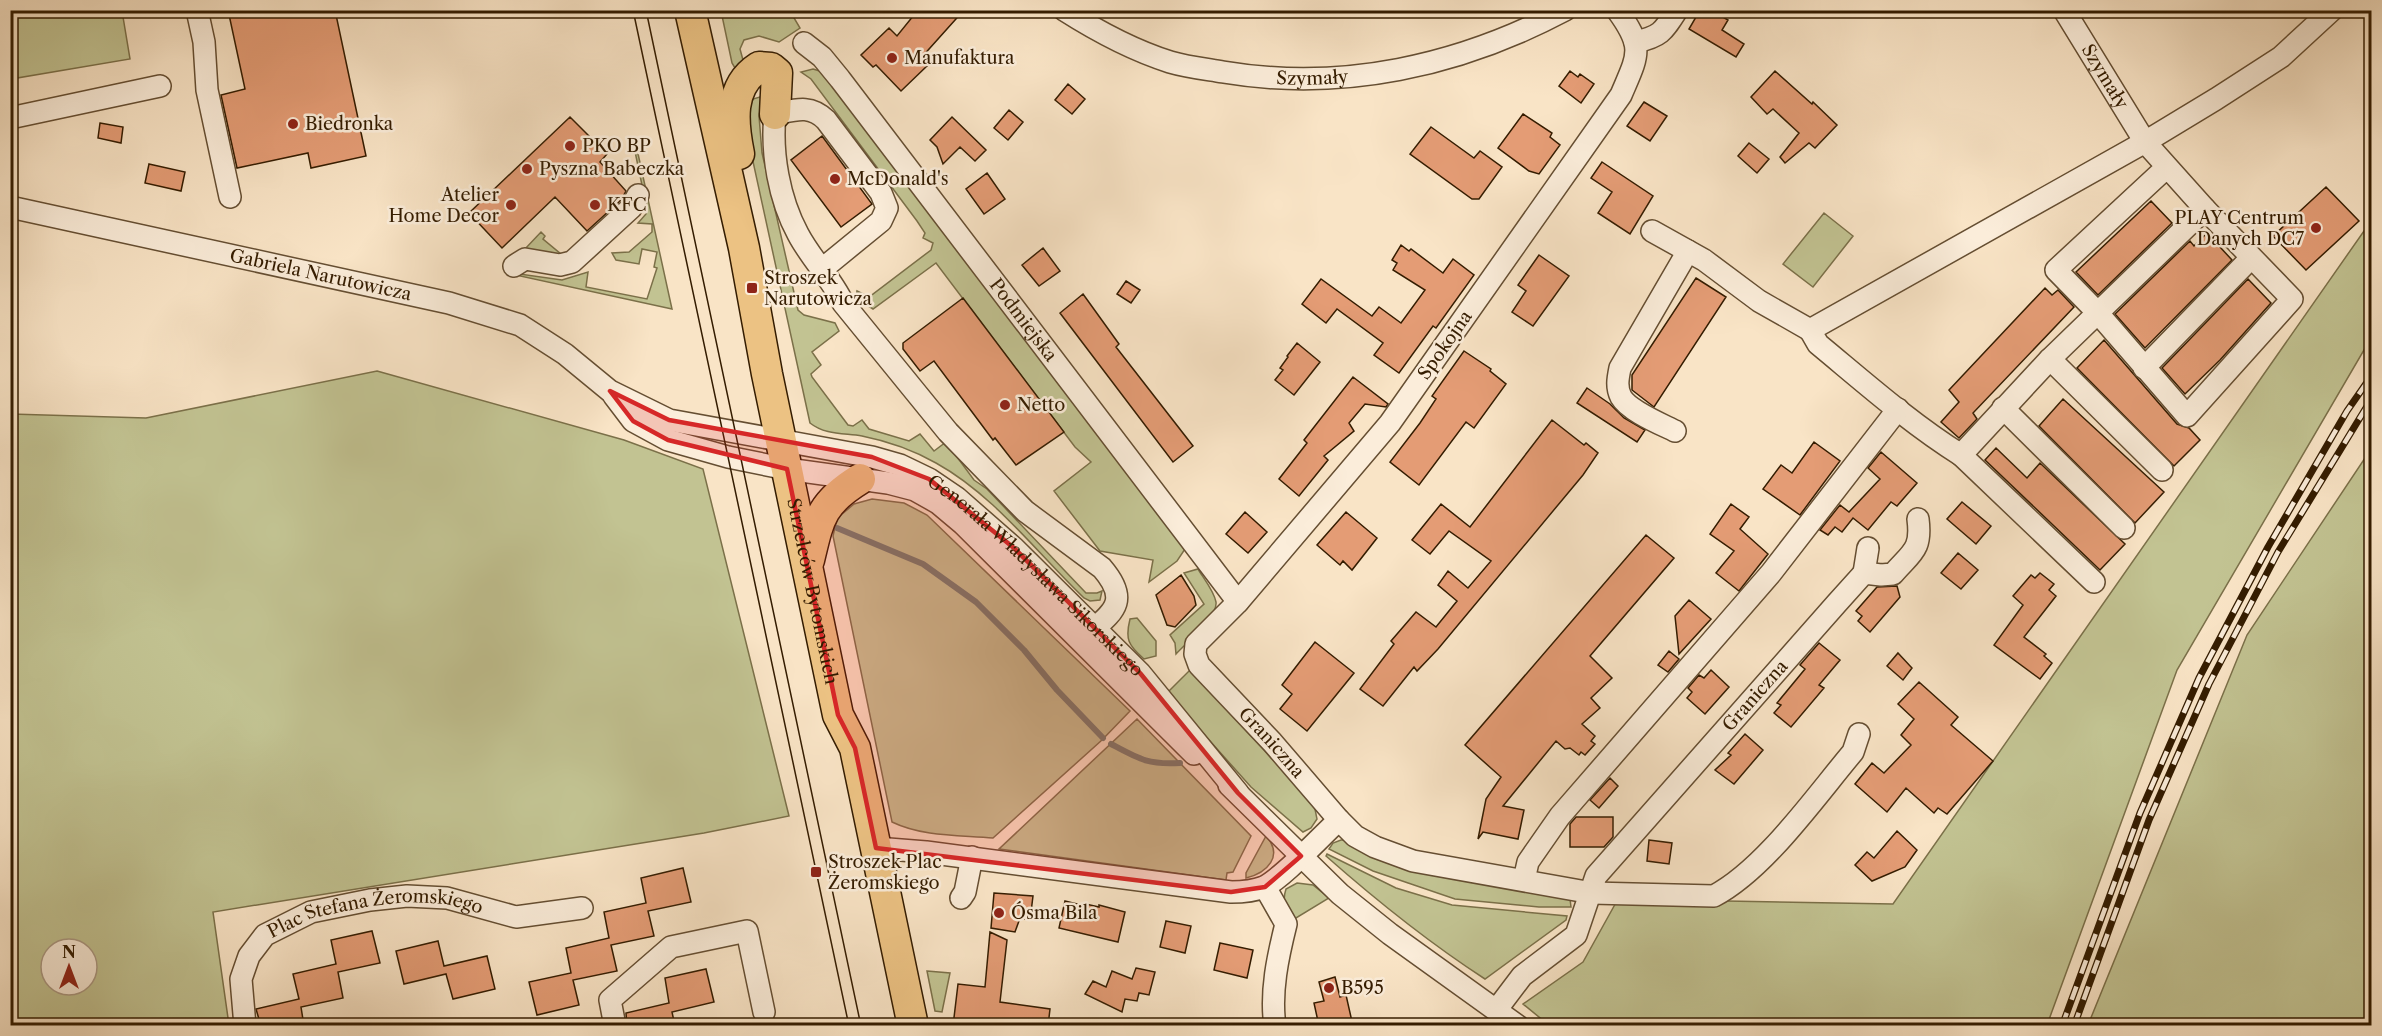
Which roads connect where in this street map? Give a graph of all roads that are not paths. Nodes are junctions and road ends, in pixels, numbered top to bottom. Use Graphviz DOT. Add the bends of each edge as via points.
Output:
graph roads {
  1 [pos="197,10"];
  2 [pos="690,10"];
  3 [pos="1064,10"];
  4 [pos="1565,10"];
  5 [pos="1617,10"];
  6 [pos="1677,10"];
  7 [pos="2064,10"];
  8 [pos="2332,10"];
  9 [pos="1635,42"];
  10 [pos="804,43"];
  11 [pos="160,86"];
  12 [pos="775,114"];
  13 [pos="10,118"];
  14 [pos="2145,142"];
  15 [pos="2167,167"];
  16 [pos="638,195"];
  17 [pos="230,196"];
  18 [pos="10,207"];
  19 [pos="2205,209"];
  20 [pos="1652,231"];
  21 [pos="744,248"];
  22 [pos="1688,251"];
  23 [pos="2251,258"];
  24 [pos="514,266"];
  25 [pos="821,270"];
  26 [pos="2097,312"];
  27 [pos="1810,330"];
  28 [pos="2050,359"];
  29 [pos="2144,368"];
  30 [pos="610,391"];
  31 [pos="2003,408"];
  32 [pos="1898,409"];
  33 [pos="1675,431"];
  34 [pos="781,440"];
  35 [pos="1961,455"];
  36 [pos="787,469"];
  37 [pos="2162,470"];
  38 [pos="860,479"];
  39 [pos="1918,519"];
  40 [pos="2124,528"];
  41 [pos="1868,548"];
  42 [pos="808,566"];
  43 [pos="1864,573"];
  44 [pos="2094,582"];
  45 [pos="1239,602"];
  46 [pos="1087,635"];
  47 [pos="1195,654"];
  48 [pos="838,715"];
  49 [pos="1859,734"];
  50 [pos="1339,819"];
  51 [pos="876,848"];
  52 [pos="1301,856"];
  53 [pos="972,857"];
  54 [pos="1524,880"];
  55 [pos="1265,886"];
  56 [pos="1592,892"];
  57 [pos="961,898"];
  58 [pos="582,908"];
  59 [pos="1497,1009"];
  60 [pos="764,1012"];
  61 [pos="245,1026"];
  62 [pos="615,1026"];
  63 [pos="894,1026"];
  64 [pos="914,1026"];
  65 [pos="1275,1026"];
  66 [pos="1518,1026"];
  1 -- 17 [label="street" via="207,90"];
  2 -- 21 [label="highway, Strzelców Bytomskich"];
  3 -- 4 [label="street, Szymały" via="1114,40 1168,62 1253,77 1316,80 1390,72 1467,54 1527,31"];
  5 -- 9 [label="street" via="1634,33"];
  6 -- 9 [label="street" via="1665,30 1654,38"];
  7 -- 14 [label="street, Szymały"];
  8 -- 14 [label="street" via="2281,57"];
  9 -- 45 [label="street, Spokojna" via="1637,58 1621,95 1397,414"];
  10 -- 45 [label="street, Podmiejska" via="840,79"];
  11 -- 13 [label="street"];
  12 -- 21 [label="highway" via="777,73 771,68 759,68 745,81 734,111 751,207"];
  12 -- 25 [label="street" via="773,137 784,198 798,234"];
  12 -- 25 [label="street" via="804,108 818,113 886,203 880,221"];
  14 -- 15 [label="street, Szymały"];
  14 -- 27 [label="street"];
  15 -- 19 [label="street, Szymały"];
  15 -- 26 [label="street" via="2056,270"];
  16 -- 24 [label="street" via="631,208 572,262 560,265 525,259"];
  18 -- 30 [label="street, Gabriela Narutowicza" via="497,316 544,338"];
  19 -- 23 [label="street, Szymały"];
  19 -- 26 [label="street"];
  20 -- 22 [label="street"];
  21 -- 34 [label="highway, Strzelców Bytomskich"];
  22 -- 27 [label="street" via="1759,301"];
  22 -- 33 [label="street" via="1620,368 1617,384 1622,398 1633,408"];
  23 -- 29 [label="street"];
  23 -- 29 [label="street, Szymały" via="2292,299 2187,416"];
  25 -- 46 [label="street" via="843,303 948,432 1025,511 1110,578 1117,593 1114,610"];
  26 -- 28 [label="street"];
  26 -- 29 [label="street"];
  27 -- 32 [label="street" via="1818,344"];
  28 -- 31 [label="street"];
  28 -- 37 [label="street"];
  30 -- 34 [label="street, Gabriela Narutowicza" via="669,420"];
  30 -- 36 [label="street, Gabriela Narutowicza" via="633,421 668,440"];
  31 -- 35 [label="street"];
  31 -- 40 [label="street"];
  32 -- 35 [label="street"];
  32 -- 54 [label="street" via="1772,573 1560,816 1528,862"];
  34 -- 36 [label="highway, Strzelców Bytomskich"];
  34 -- 46 [label="street, Generała Władysława Sikorskiego" via="872,457 929,479 1014,548"];
  35 -- 44 [label="street"];
  36 -- 38 [label="street, Generała Władysława Sikorskiego"];
  36 -- 42 [label="highway, Strzelców Bytomskich"];
  38 -- 42 [label="highway" via="841,491 822,514"];
  38 -- 46 [label="street, Generała Władysława Sikorskiego" via="915,490 938,502"];
  39 -- 43 [label="street" via="1918,544 1893,574"];
  41 -- 43 [label="street"];
  42 -- 48 [label="highway, Strzelców Bytomskich"];
  43 -- 56 [label="street, Graniczna" via="1596,876"];
  45 -- 47 [label="street, Spokojna" via="1197,644"];
  46 -- 52 [label="street, Generała Władysława Sikorskiego" via="1158,693 1238,793"];
  47 -- 50 [label="street, Graniczna" via="1199,664"];
  48 -- 51 [label="highway, Strzelców Bytomskich" via="855,748"];
  48 -- 63 [label="highway, Strzelców Bytomskich" via="836,751"];
  49 -- 56 [label="street, Graniczna" via="1846,761 1770,850 1728,889 1714,896"];
  50 -- 52 [label="street"];
  50 -- 54 [label="street, Graniczna" via="1355,836 1413,861"];
  51 -- 53 [label="street"];
  51 -- 64 [label="highway, Strzelców Bytomskich"];
  52 -- 55 [label="street"];
  52 -- 59 [label="street, Generała Władysława Sikorskiego" via="1390,934"];
  53 -- 55 [label="street" via="1231,891"];
  53 -- 57 [label="street"];
  54 -- 56 [label="street, Graniczna"];
  55 -- 65 [label="street" via="1286,924 1275,984"];
  56 -- 59 [label="street" via="1576,935 1522,976"];
  58 -- 61 [label="street, Plac Stefana Żeromskiego" via="516,917 447,898 407,896 311,912 265,935 249,956 241,979"];
  59 -- 66 [label="street, Generała Władysława Sikorskiego"];
  60 -- 62 [label="street" via="747,931 670,947 610,1000"];
}
